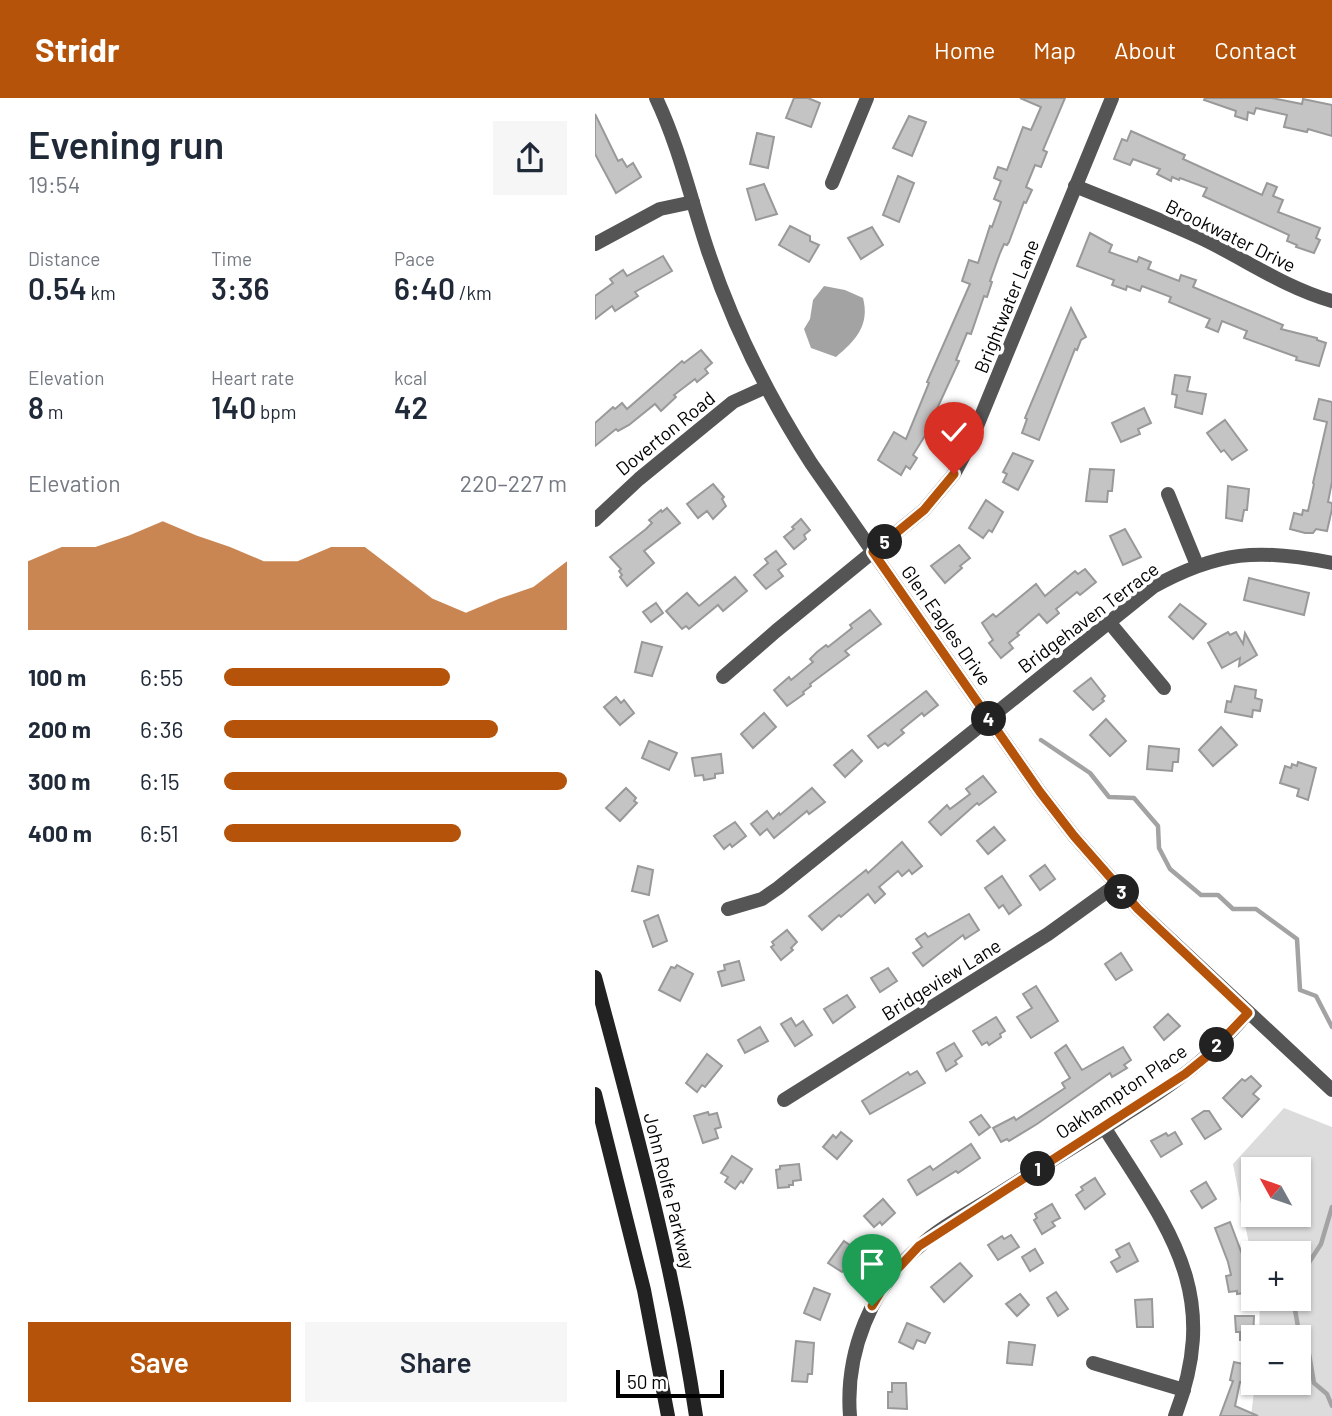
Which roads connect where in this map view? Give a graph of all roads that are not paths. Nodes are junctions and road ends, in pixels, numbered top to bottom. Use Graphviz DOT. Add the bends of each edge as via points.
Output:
graph roads {
  1 [pos="656,98"];
  2 [pos="867,98"];
  3 [pos="1112,98"];
  4 [pos="832,183"];
  5 [pos="1075,187"];
  6 [pos="693,202"];
  7 [pos="595,244"];
  8 [pos="1332,301"];
  9 [pos="766,387"];
  10 [pos="1168,495"];
  11 [pos="595,520"];
  12 [pos="873,552"];
  13 [pos="1332,563"];
  14 [pos="1197,565"];
  15 [pos="1109,622"];
  16 [pos="723,677"];
  17 [pos="1164,688"];
  18 [pos="989,719"];
  19 [pos="1116,885"];
  20 [pos="728,909"];
  21 [pos="595,978"];
  22 [pos="1248,1013"];
  23 [pos="1332,1090"];
  24 [pos="595,1094"];
  25 [pos="785,1100"];
  26 [pos="1104,1127"];
  27 [pos="1093,1363"];
  28 [pos="1184,1390"];
  29 [pos="668,1416"];
  30 [pos="696,1416"];
  31 [pos="850,1416"];
  32 [pos="1175,1416"];
  1 -- 6 [label="street, Glen Eagles Drive"];
  2 -- 4 [label="street"];
  3 -- 5 [label="street, Brightwater Lane"];
  5 -- 8 [label="street, Brookwater Drive" via="1207,241 1278,281"];
  5 -- 12 [label="street, Brightwater Lane" via="954,474 924,510"];
  6 -- 7 [label="street" via="660,209"];
  6 -- 9 [label="street, Glen Eagles Drive" via="728,306"];
  9 -- 11 [label="street, Doverton Road" via="733,402"];
  9 -- 12 [label="street, Glen Eagles Drive"];
  10 -- 14 [label="street"];
  12 -- 16 [label="street, Brightwater Lane"];
  12 -- 18 [label="street, Glen Eagles Drive"];
  13 -- 14 [label="street, Bridgehaven Terrace" via="1256,553"];
  14 -- 15 [label="street, Bridgehaven Terrace" via="1153,587"];
  15 -- 17 [label="street"];
  15 -- 18 [label="street, Bridgehaven Terrace"];
  18 -- 19 [label="street, Glen Eagles Drive" via="1040,792"];
  18 -- 20 [label="street, Bridgehaven Terrace" via="778,888 762,899"];
  19 -- 22 [label="street, Glen Eagles Drive"];
  19 -- 25 [label="street, Bridgeview Lane" via="1048,934"];
  21 -- 30 [label="main road, John Rolfe Parkway" via="671,1273"];
  22 -- 23 [label="street, Glen Eagles Drive"];
  22 -- 26 [label="street, Oakhampton Place" via="1185,1074"];
  24 -- 29 [label="main road" via="644,1290"];
  26 -- 28 [label="street" via="1185,1266 1194,1329"];
  26 -- 31 [label="street, Oakhampton Place" via="940,1231 902,1263 864,1322 852,1367"];
  27 -- 28 [label="street"];
  28 -- 32 [label="street"];
}
